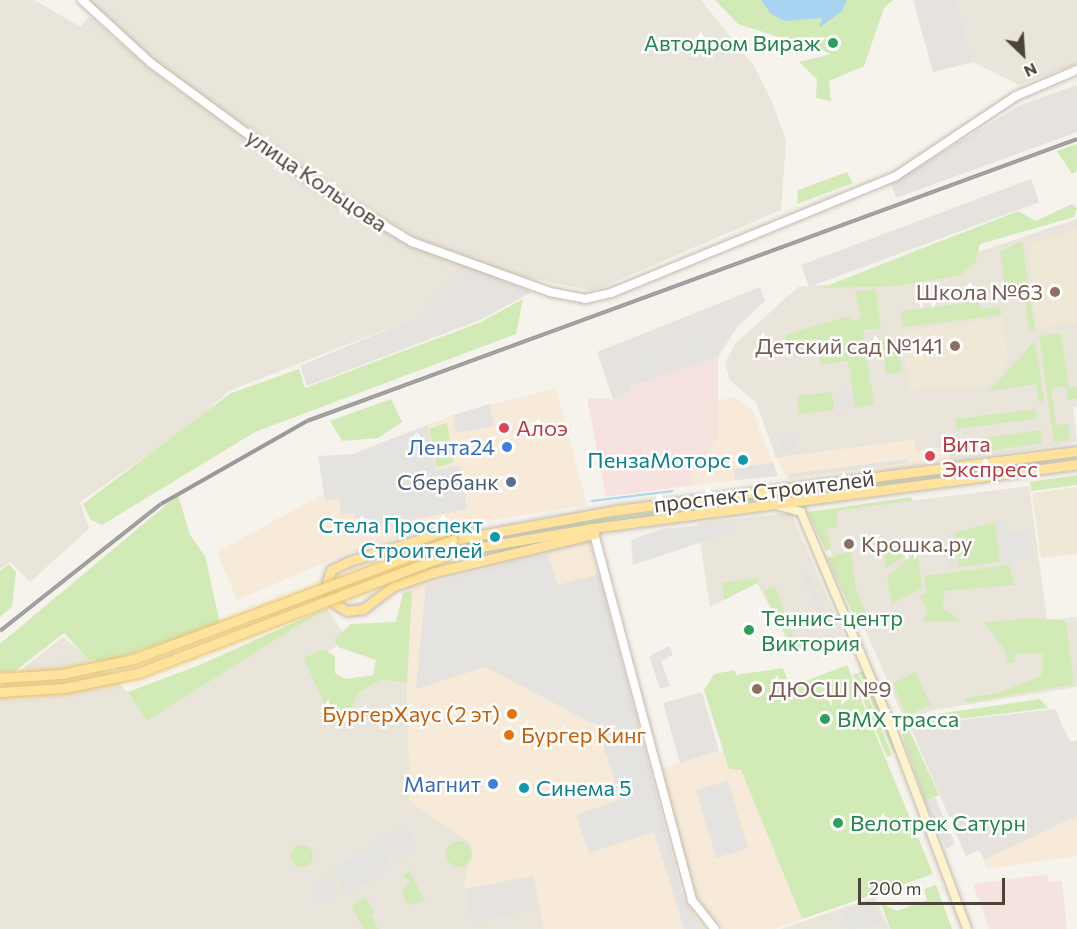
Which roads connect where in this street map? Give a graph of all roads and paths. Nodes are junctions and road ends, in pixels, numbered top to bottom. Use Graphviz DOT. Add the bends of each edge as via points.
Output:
graph roads {
  1 [pos="82,0"];
  2 [pos="1077,70"];
  3 [pos="1075,452"];
  4 [pos="1051,455"];
  5 [pos="1076,464"];
  6 [pos="1052,468"];
  7 [pos="808,486"];
  8 [pos="788,488"];
  9 [pos="811,499"];
  10 [pos="786,502"];
  11 [pos="760,505"];
  12 [pos="801,512"];
  13 [pos="594,531"];
  14 [pos="480,533"];
  15 [pos="0,678"];
  16 [pos="0,692"];
  17 [pos="715,929"];
  18 [pos="967,929"];
  1 -- 2 [label="street, улица Кольцова" via="151,63 350,205 412,242 550,292 585,299 896,176 1016,96"];
  3 -- 4 [label="main road, проспект Строителей"];
  3 -- 5 [label="main road"];
  4 -- 6 [label="main road"];
  4 -- 7 [label="main road, проспект Строителей"];
  5 -- 6 [label="main road, проспект Строителей"];
  6 -- 9 [label="main road, проспект Строителей"];
  7 -- 8 [label="main road, проспект Строителей"];
  7 -- 9 [label="main road"];
  8 -- 10 [label="main road"];
  8 -- 14 [label="main road, проспект Строителей"];
  9 -- 10 [label="main road, проспект Строителей"];
  9 -- 12 [label="main road"];
  10 -- 11 [label="main road, проспект Строителей"];
  11 -- 12 [label="main road"];
  11 -- 13 [label="main road, проспект Строителей"];
  12 -- 18 [label="main road" via="892,729"];
  13 -- 14 [label="main road" via="430,573 394,586 363,609 347,611 334,603 326,585 331,570 394,546 450,530"];
  13 -- 16 [label="main road, проспект Строителей, bridge" via="458,551 138,673 64,688"];
  13 -- 17 [label="street" via="692,900"];
  14 -- 15 [label="main road, проспект Строителей, bridge" via="134,659 61,674"];
}
